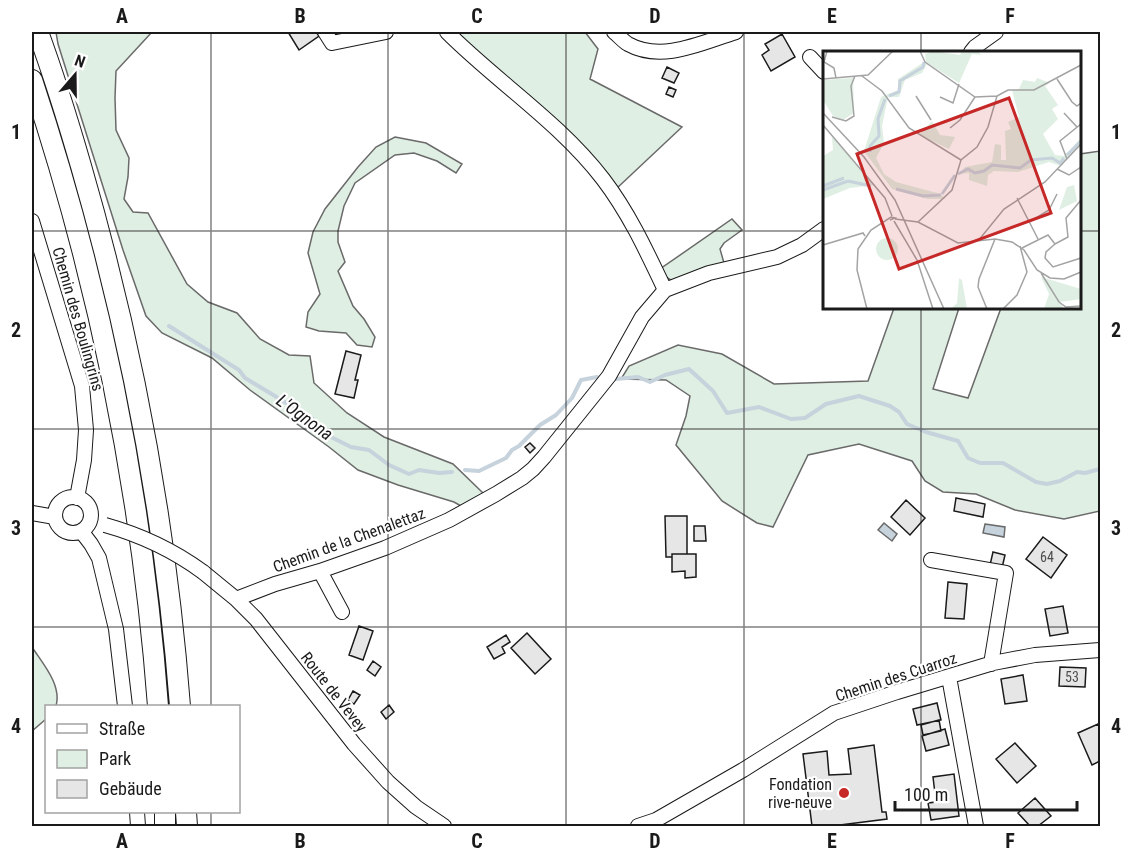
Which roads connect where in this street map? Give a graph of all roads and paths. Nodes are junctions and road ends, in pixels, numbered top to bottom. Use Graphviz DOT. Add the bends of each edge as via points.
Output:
graph roads {
  1 [pos="38,32"];
  2 [pos="325,32"];
  3 [pos="386,32"];
  4 [pos="447,32"];
  5 [pos="614,32"];
  6 [pos="736,32"];
  7 [pos="996,32"];
  8 [pos="972,51"];
  9 [pos="810,57"];
  10 [pos="823,70"];
  11 [pos="32,80"];
  12 [pos="32,221"];
  13 [pos="823,230"];
  14 [pos="665,290"];
  15 [pos="77,498"];
  16 [pos="32,513"];
  17 [pos="55,517"];
  18 [pos="86,526"];
  19 [pos="931,560"];
  20 [pos="320,571"];
  21 [pos="236,599"];
  22 [pos="342,612"];
  23 [pos="1101,650"];
  24 [pos="991,664"];
  25 [pos="949,677"];
  26 [pos="125,705"];
  27 [pos="158,705"];
  28 [pos="180,705"];
  29 [pos="658,823"];
  30 [pos="444,826"];
  31 [pos="638,826"];
  32 [pos="976,826"];
  1 -- 28 [label="highway" via="87,186 128,350 165,564"];
  2 -- 3 [label="street" via="332,43"];
  4 -- 14 [label="street" via="572,144 603,179 636,229"];
  5 -- 6 [label="street" via="641,50 672,52"];
  7 -- 8 [label="street"];
  9 -- 10 [label="street"];
  11 -- 27 [label="highway" via="66,192 124,441"];
  12 -- 15 [label="street, Chemin des Boulingrins" via="82,386 86,430"];
  13 -- 14 [label="street, Chemin de la Chenalettaz" via="777,257 710,273"];
  14 -- 20 [label="street, Chemin de la Chenalettaz" via="642,317 609,376 533,469 449,520"];
  15 -- 17 [label="street" via="64,500"];
  15 -- 18 [label="street" via="88,506 91,516"];
  16 -- 17 [label="street"];
  17 -- 18 [label="street" via="67,532"];
  18 -- 21 [label="street, Route de Vevey, bridge" via="105,525 150,540 189,561"];
  18 -- 26 [label="street" via="99,558 116,629"];
  19 -- 24 [label="street" via="1006,573"];
  20 -- 21 [label="street, Chemin de la Chenalettaz"];
  20 -- 22 [label="street"];
  21 -- 30 [label="street, Route de Vevey" via="388,783"];
  23 -- 24 [label="street, Chemin des Cuarroz" via="1035,655"];
  24 -- 25 [label="street, Chemin des Cuarroz"];
  25 -- 29 [label="street, Chemin des Cuarroz" via="834,714"];
  25 -- 32 [label="street"];
  29 -- 31 [label="street, Chemin des Cuarroz"];
}
